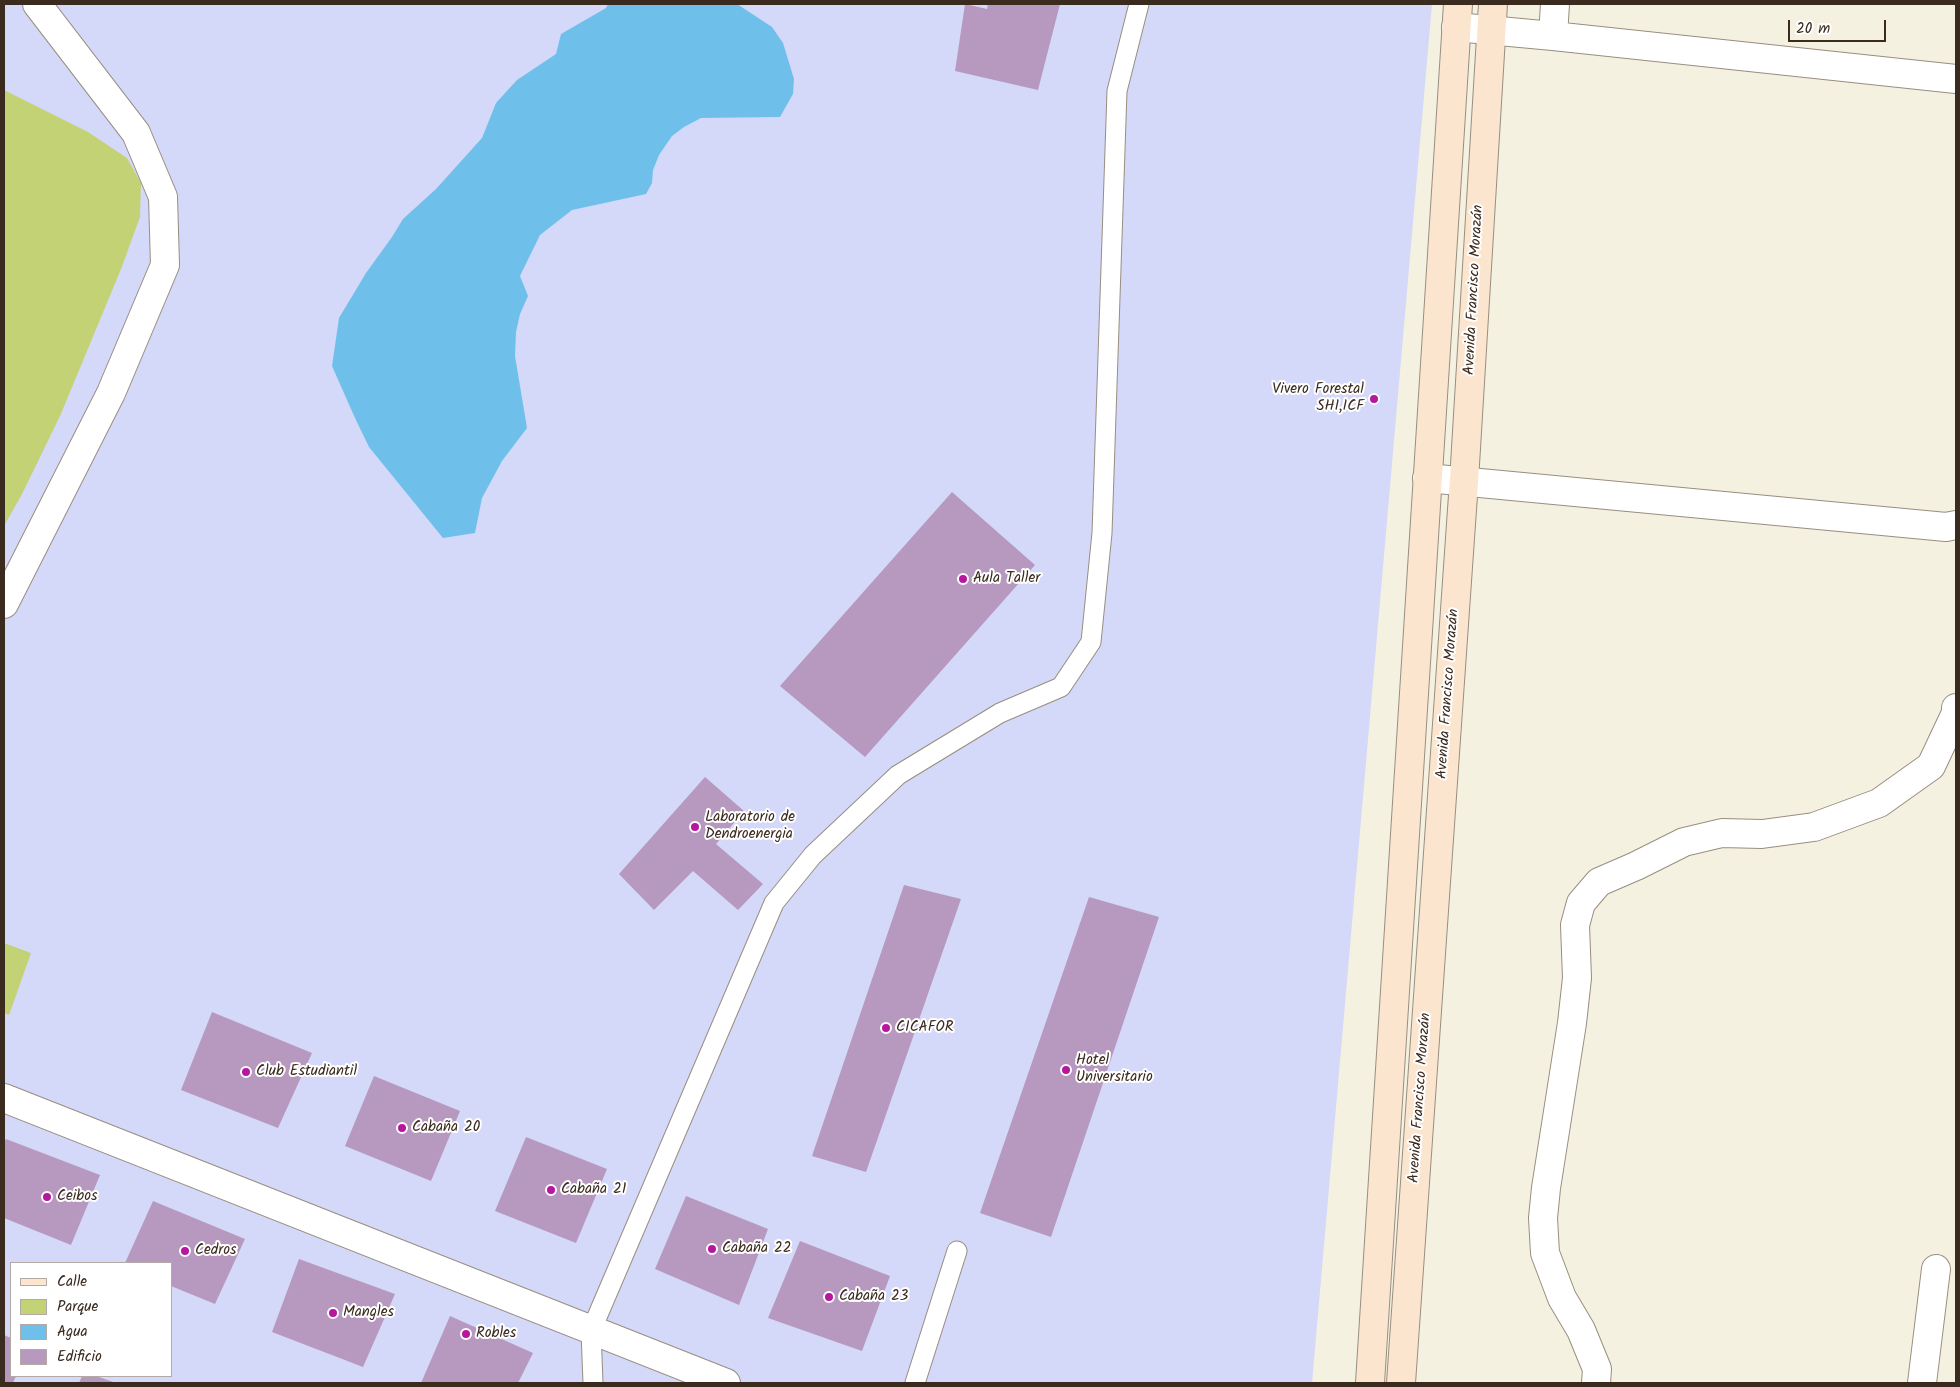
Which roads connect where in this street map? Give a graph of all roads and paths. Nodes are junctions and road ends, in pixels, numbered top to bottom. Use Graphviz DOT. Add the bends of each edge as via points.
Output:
graph roads {
  1 [pos="37,4"];
  2 [pos="1140,4"];
  3 [pos="1555,4"];
  4 [pos="1457,16"];
  5 [pos="1492,17"];
  6 [pos="1553,36"];
  7 [pos="1956,78"];
  8 [pos="1427,478"];
  9 [pos="1464,481"];
  10 [pos="1956,525"];
  11 [pos="4,604"];
  12 [pos="1956,708"];
  13 [pos="4,1098"];
  14 [pos="957,1250"];
  15 [pos="1936,1269"];
  16 [pos="591,1331"];
  17 [pos="593,1383"];
  18 [pos="726,1383"];
  19 [pos="915,1383"];
  20 [pos="1370,1383"];
  21 [pos="1401,1383"];
  22 [pos="1596,1383"];
  23 [pos="1922,1383"];
  1 -- 11 [label="street" via="136,134 163,197 166,265 111,393"];
  2 -- 16 [label="lane" via="1117,91 1102,533 1091,642 1061,687 1000,713 898,775 813,855 774,903"];
  3 -- 6 [label="street"];
  4 -- 5 [label="street"];
  4 -- 8 [label="main road"];
  5 -- 6 [label="street"];
  5 -- 9 [label="main road, Avenida Francisco Morazán"];
  6 -- 7 [label="street"];
  8 -- 9 [label="street"];
  8 -- 20 [label="main road"];
  9 -- 10 [label="street" via="1946,528"];
  9 -- 21 [label="main road, Avenida Francisco Morazán"];
  12 -- 22 [label="street" via="1931,766 1879,803 1814,827 1762,834 1722,833 1684,842 1599,882 1581,903 1575,925 1577,978 1573,1014 1543,1218 1545,1254 1562,1298 1581,1330 1597,1369"];
  13 -- 16 [label="street"];
  14 -- 19 [label="lane"];
  15 -- 23 [label="street"];
  16 -- 17 [label="lane"];
  16 -- 18 [label="street"];
}
